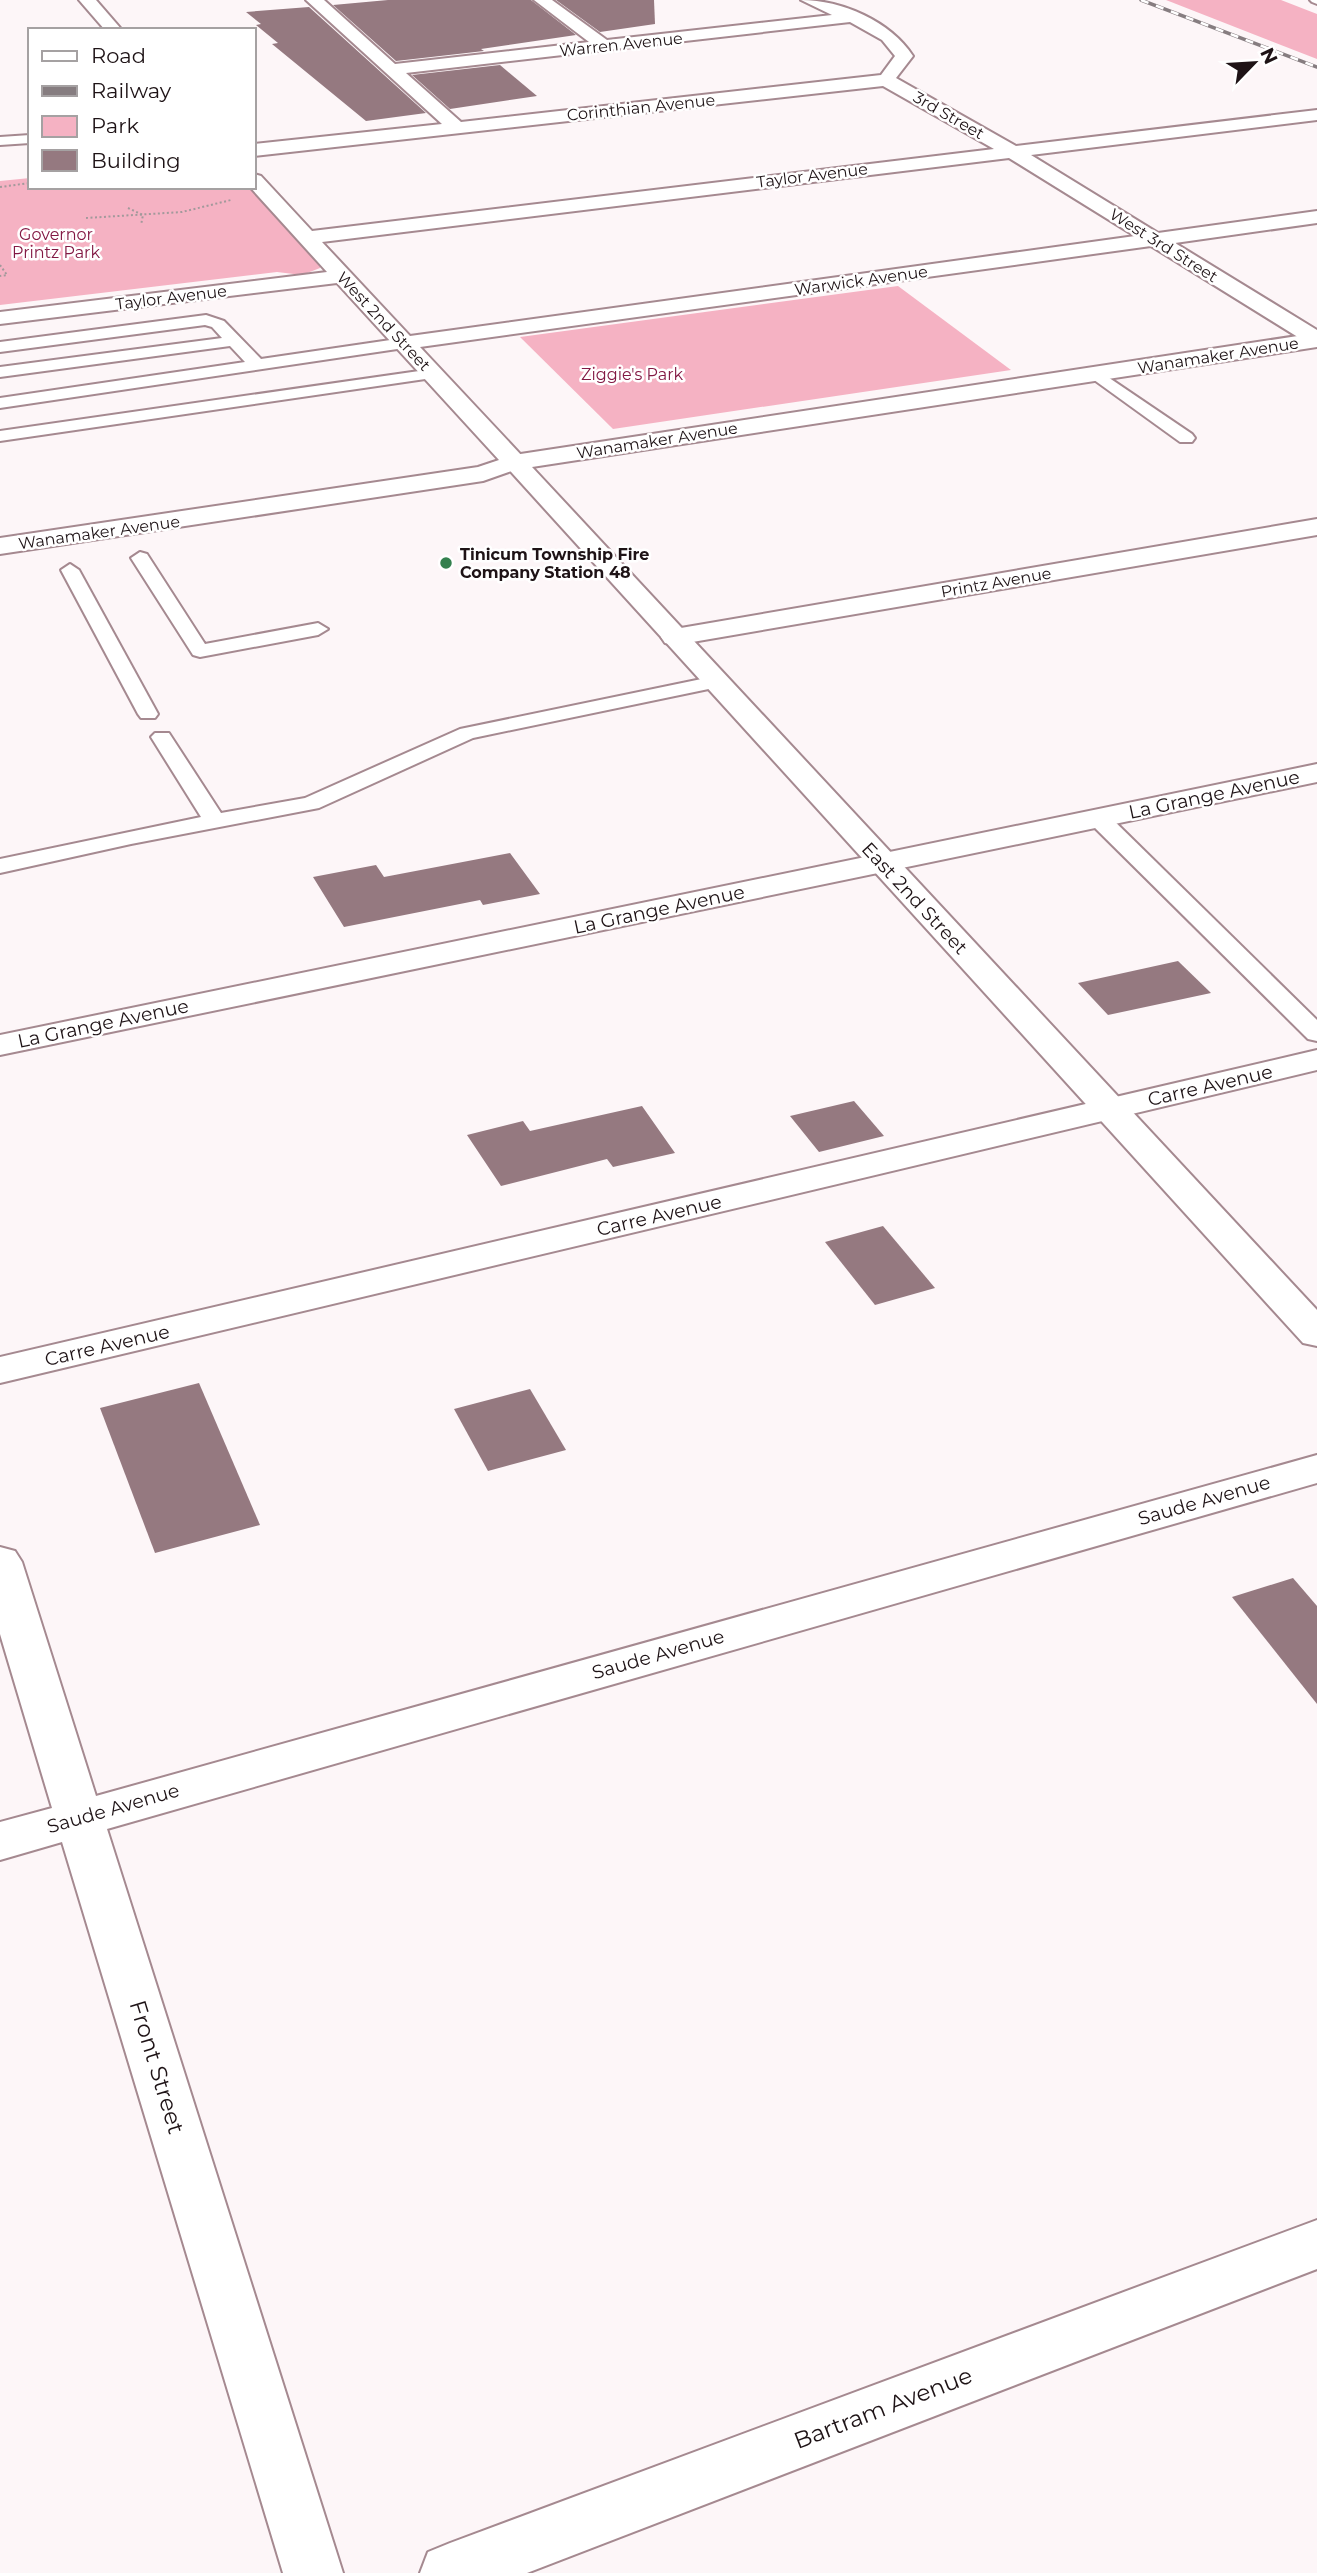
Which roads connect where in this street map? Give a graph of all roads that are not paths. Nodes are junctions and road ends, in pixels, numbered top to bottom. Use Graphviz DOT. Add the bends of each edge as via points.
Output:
graph roads {
  1 [pos="87,0"];
  2 [pos="314,0"];
  3 [pos="542,0"];
  4 [pos="809,0"];
  5 [pos="848,18"];
  6 [pos="112,28"];
  7 [pos="605,46"];
  8 [pos="393,69"];
  9 [pos="886,80"];
  10 [pos="1317,115"];
  11 [pos="456,127"];
  12 [pos="28,139"];
  13 [pos="0,141"];
  14 [pos="256,150"];
  15 [pos="1011,151"];
  16 [pos="256,182"];
  17 [pos="1317,217"];
  18 [pos="307,238"];
  19 [pos="1155,240"];
  20 [pos="342,276"];
  21 [pos="0,318"];
  22 [pos="1317,340"];
  23 [pos="234,341"];
  24 [pos="404,343"];
  25 [pos="0,347"];
  26 [pos="258,366"];
  27 [pos="0,372"];
  28 [pos="432,374"];
  29 [pos="1096,374"];
  30 [pos="0,403"];
  31 [pos="0,436"];
  32 [pos="1186,438"];
  33 [pos="514,461"];
  34 [pos="1317,527"];
  35 [pos="0,546"];
  36 [pos="140,558"];
  37 [pos="70,570"];
  38 [pos="318,629"];
  39 [pos="676,637"];
  40 [pos="716,682"];
  41 [pos="148,714"];
  42 [pos="162,737"];
  43 [pos="1317,773"];
  44 [pos="1098,818"];
  45 [pos="215,821"];
  46 [pos="883,863"];
  47 [pos="0,866"];
  48 [pos="1317,1034"];
  49 [pos="0,1045"];
  50 [pos="1317,1060"];
  51 [pos="1110,1109"];
  52 [pos="1317,1334"];
  53 [pos="0,1370"];
  54 [pos="1317,1469"];
  55 [pos="5,1594"];
  56 [pos="79,1817"];
  57 [pos="0,1841"];
  58 [pos="1317,2244"];
  59 [pos="313,2573"];
  60 [pos="450,2573"];
  1 -- 6 [label="street"];
  2 -- 8 [label="street"];
  3 -- 7 [label="street"];
  4 -- 5 [label="street"];
  5 -- 7 [label="street, Warren Avenue"];
  5 -- 9 [label="street" via="886,32 899,44 904,56"];
  7 -- 8 [label="street, Warren Avenue"];
  8 -- 11 [label="street"];
  9 -- 11 [label="street, Corinthian Avenue"];
  9 -- 15 [label="street, 3rd Street"];
  10 -- 15 [label="street, Taylor Avenue"];
  11 -- 14 [label="street, Corinthian Avenue"];
  12 -- 13 [label="lane"];
  15 -- 18 [label="street, Taylor Avenue"];
  15 -- 19 [label="street, West 3rd Street"];
  16 -- 18 [label="street, West 2nd Street"];
  17 -- 19 [label="street, Warwick Avenue"];
  18 -- 20 [label="street, West 2nd Street"];
  19 -- 22 [label="street, West 3rd Street"];
  19 -- 24 [label="street, Warwick Avenue"];
  20 -- 21 [label="street, Taylor Avenue"];
  20 -- 24 [label="street, West 2nd Street"];
  22 -- 29 [label="street, Wanamaker Avenue"];
  23 -- 25 [label="lane" via="218,324 206,320"];
  23 -- 26 [label="lane"];
  23 -- 27 [label="lane"];
  24 -- 26 [label="lane"];
  24 -- 28 [label="street, West 2nd Street"];
  26 -- 30 [label="lane"];
  28 -- 31 [label="lane"];
  28 -- 33 [label="street, West 2nd Street"];
  29 -- 32 [label="lane"];
  29 -- 33 [label="street, Wanamaker Avenue"];
  33 -- 35 [label="street, Wanamaker Avenue" via="483,474"];
  33 -- 39 [label="street, East 2nd Street"];
  34 -- 39 [label="street, Printz Avenue"];
  36 -- 38 [label="lane" via="200,651"];
  37 -- 41 [label="lane"];
  39 -- 40 [label="street, East 2nd Street"];
  40 -- 45 [label="lane" via="467,733 311,803"];
  40 -- 46 [label="street, East 2nd Street"];
  42 -- 45 [label="lane"];
  43 -- 44 [label="street, La Grange Avenue"];
  44 -- 46 [label="street, La Grange Avenue"];
  44 -- 48 [label="lane"];
  45 -- 47 [label="lane"];
  46 -- 49 [label="street, La Grange Avenue"];
  46 -- 51 [label="street, East 2nd Street"];
  50 -- 51 [label="street, Carre Avenue"];
  51 -- 52 [label="street, East 2nd Street"];
  51 -- 53 [label="street, Carre Avenue"];
  54 -- 56 [label="street, Saude Avenue"];
  55 -- 56 [label="street, Front Street"];
  56 -- 57 [label="street, Saude Avenue"];
  56 -- 59 [label="street, Front Street"];
  58 -- 60 [label="street, Bartram Avenue"];
}
